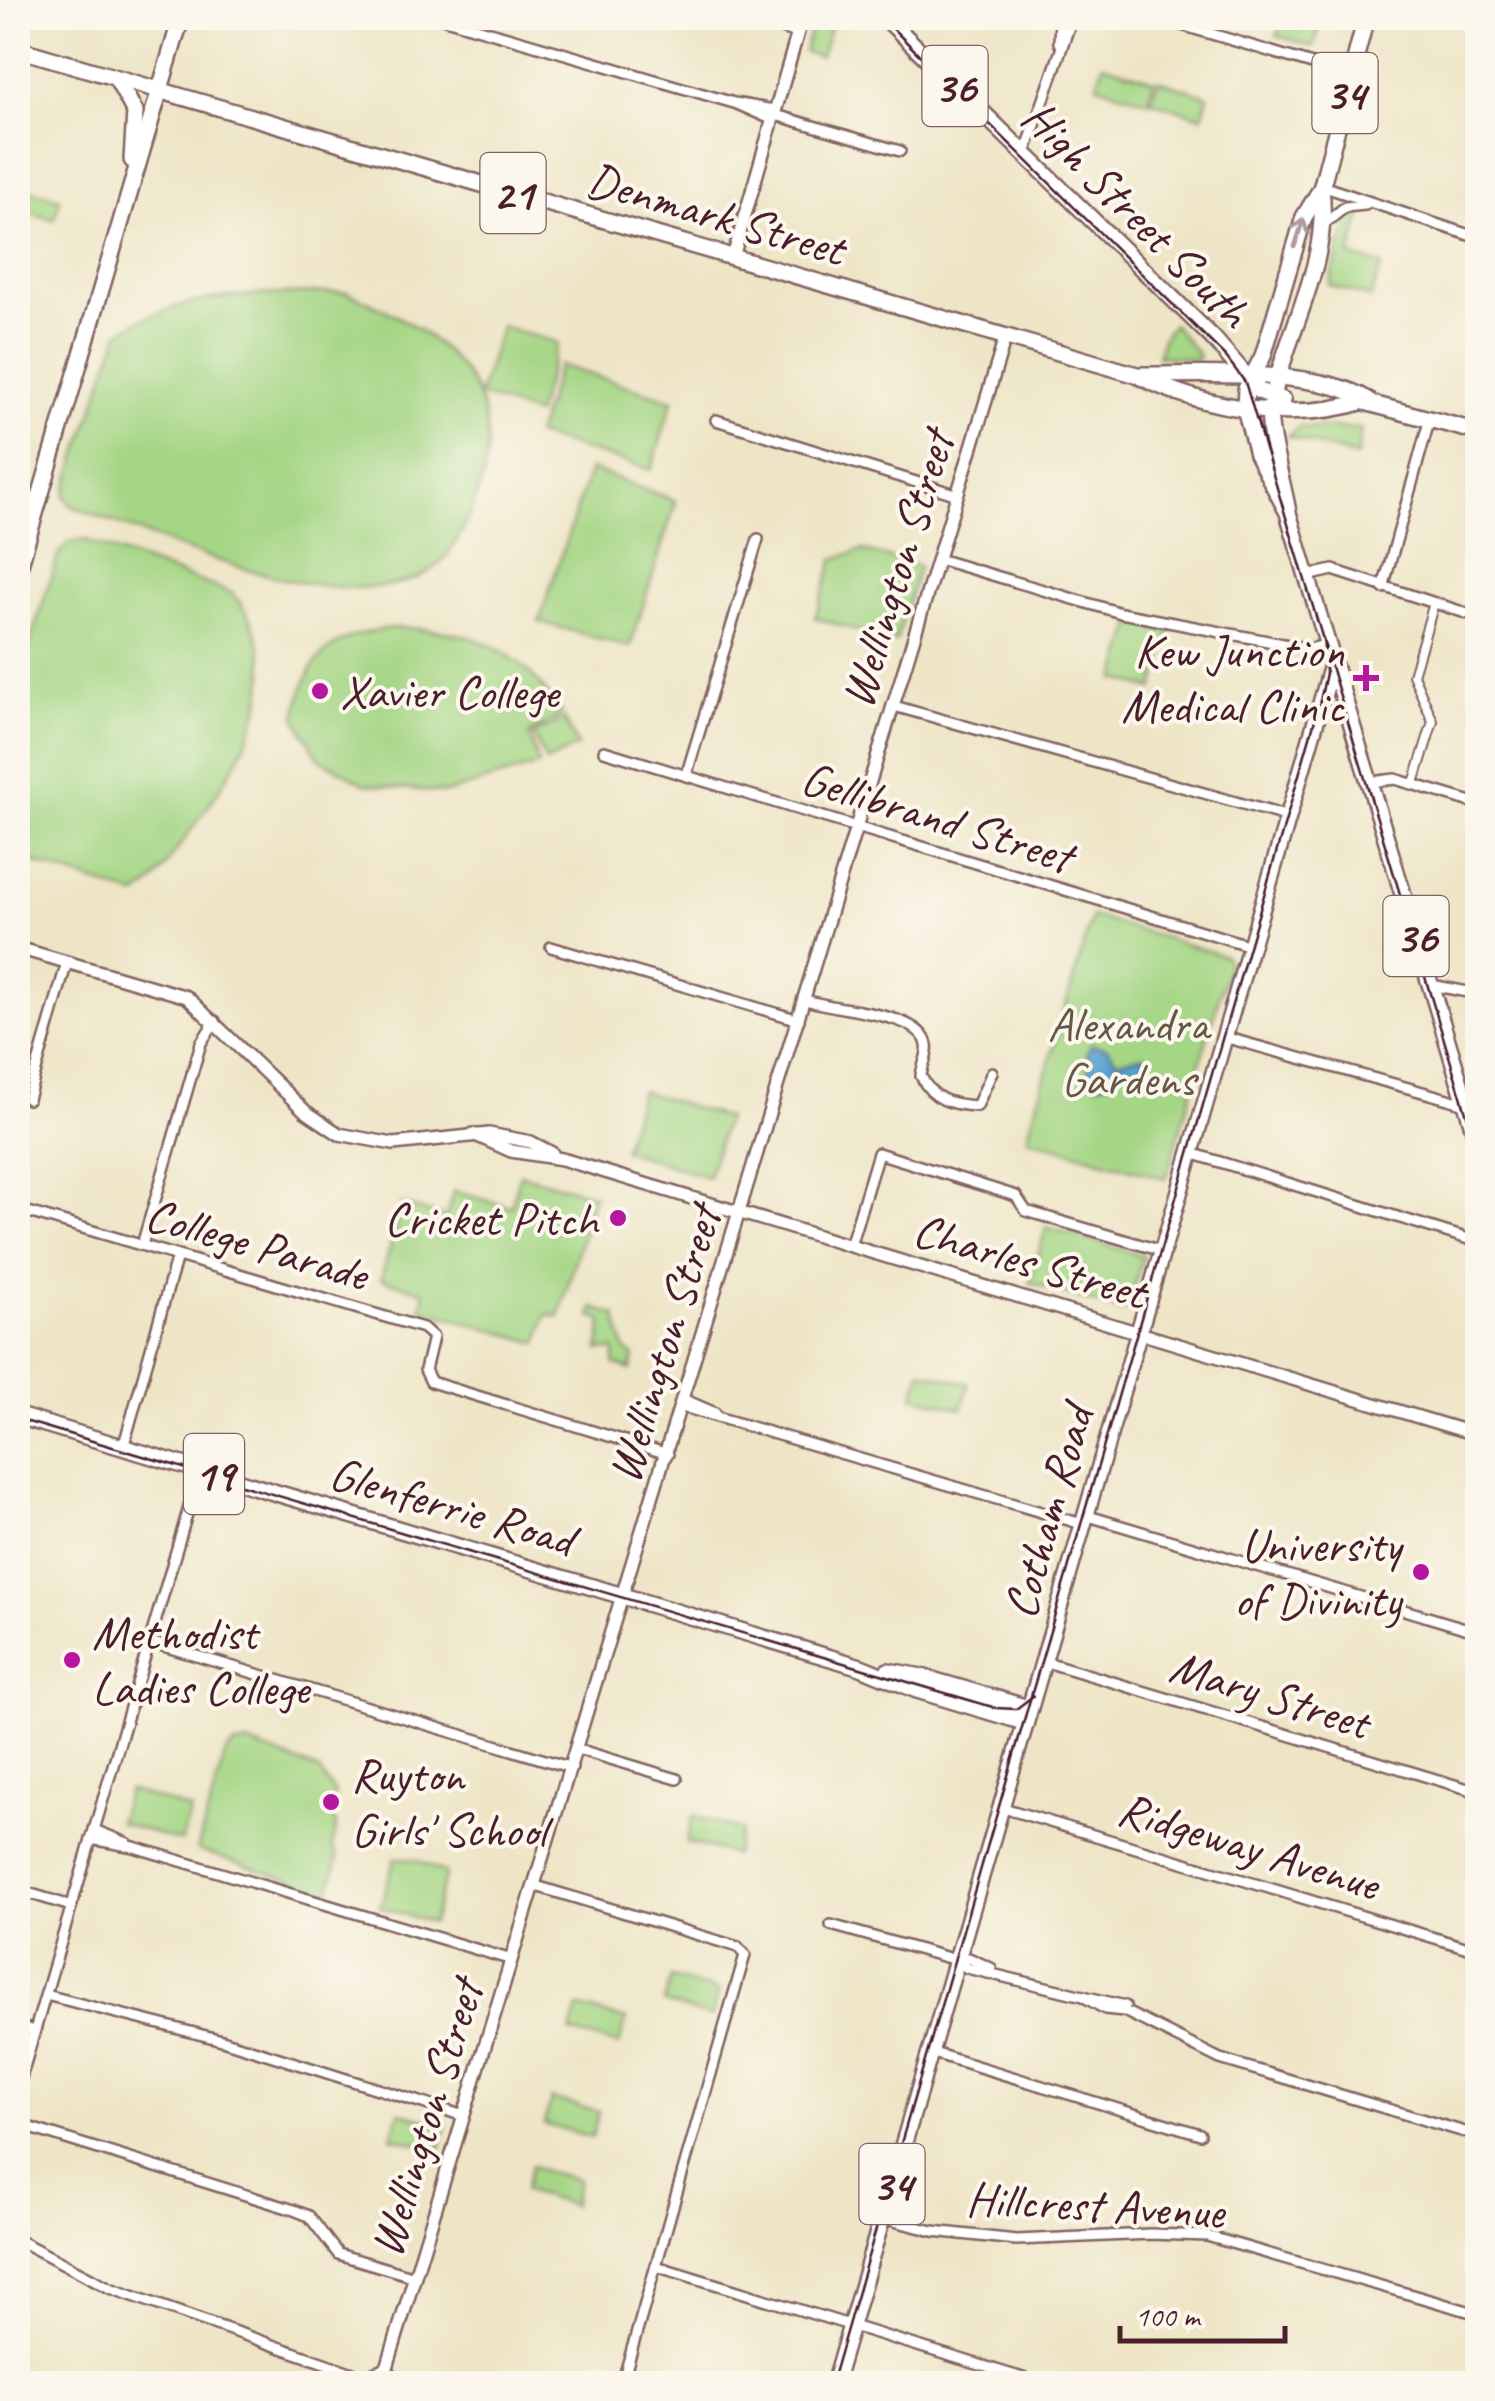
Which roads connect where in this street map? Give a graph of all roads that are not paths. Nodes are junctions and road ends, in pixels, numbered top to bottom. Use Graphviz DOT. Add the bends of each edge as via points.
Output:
graph roads {
  1 [pos="181,18"];
  2 [pos="442,18"];
  3 [pos="750,18"];
  4 [pos="802,18"];
  5 [pos="886,18"];
  6 [pos="1060,18"];
  7 [pos="1072,18"];
  8 [pos="1158,18"];
  9 [pos="1366,18"];
  10 [pos="486,24"];
  11 [pos="797,33"];
  12 [pos="18,49"];
  13 [pos="1059,50"];
  14 [pos="1349,75"];
  15 [pos="116,78"];
  16 [pos="159,91"];
  17 [pos="772,114"];
  18 [pos="900,151"];
  19 [pos="1024,154"];
  20 [pos="1321,188"];
  21 [pos="131,190"];
  22 [pos="1368,205"];
  23 [pos="1324,224"];
  24 [pos="1478,238"];
  25 [pos="733,257"];
  26 [pos="1298,322"];
  27 [pos="1005,338"];
  28 [pos="1136,375"];
  29 [pos="1249,378"];
  30 [pos="1280,378"];
  31 [pos="1312,380"];
  32 [pos="1368,400"];
  33 [pos="1272,403"];
  34 [pos="1245,408"];
  35 [pos="1430,418"];
  36 [pos="716,420"];
  37 [pos="1478,432"];
  38 [pos="958,496"];
  39 [pos="1288,512"];
  40 [pos="758,538"];
  41 [pos="938,559"];
  42 [pos="18,571"];
  43 [pos="1307,576"];
  44 [pos="1383,588"];
  45 [pos="1434,603"];
  46 [pos="1478,617"];
  47 [pos="1328,644"];
  48 [pos="1334,662"];
  49 [pos="894,706"];
  50 [pos="604,751"];
  51 [pos="686,776"];
  52 [pos="1371,782"];
  53 [pos="1414,784"];
  54 [pos="1478,804"];
  55 [pos="1289,817"];
  56 [pos="857,828"];
  57 [pos="552,946"];
  58 [pos="1251,946"];
  59 [pos="18,948"];
  60 [pos="67,962"];
  61 [pos="1431,985"];
  62 [pos="1478,994"];
  63 [pos="806,1000"];
  64 [pos="800,1020"];
  65 [pos="214,1021"];
  66 [pos="1224,1037"];
  67 [pos="992,1072"];
  68 [pos="28,1099"];
  69 [pos="1466,1104"];
  70 [pos="1478,1143"];
  71 [pos="1191,1152"];
  72 [pos="18,1209"];
  73 [pos="742,1214"];
  74 [pos="1478,1242"];
  75 [pos="142,1245"];
  76 [pos="850,1246"];
  77 [pos="1162,1251"];
  78 [pos="177,1256"];
  79 [pos="1139,1331"];
  80 [pos="684,1403"];
  81 [pos="18,1416"];
  82 [pos="1478,1434"];
  83 [pos="123,1448"];
  84 [pos="668,1454"];
  85 [pos="200,1470"];
  86 [pos="1084,1519"];
  87 [pos="625,1596"];
  88 [pos="1478,1632"];
  89 [pos="150,1642"];
  90 [pos="1042,1660"];
  91 [pos="1026,1715"];
  92 [pos="577,1749"];
  93 [pos="572,1768"];
  94 [pos="676,1780"];
  95 [pos="1478,1792"];
  96 [pos="1000,1808"];
  97 [pos="92,1835"];
  98 [pos="536,1886"];
  99 [pos="18,1890"];
  100 [pos="72,1906"];
  101 [pos="830,1924"];
  102 [pos="1478,1951"];
  103 [pos="512,1960"];
  104 [pos="956,1960"];
  105 [pos="46,1995"];
  106 [pos="18,2026"];
  107 [pos="34,2031"];
  108 [pos="930,2052"];
  109 [pos="18,2088"];
  110 [pos="464,2116"];
  111 [pos="18,2124"];
  112 [pos="1200,2134"];
  113 [pos="1478,2136"];
  114 [pos="882,2218"];
  115 [pos="18,2240"];
  116 [pos="656,2266"];
  117 [pos="415,2278"];
  118 [pos="1478,2314"];
  119 [pos="852,2324"];
  120 [pos="386,2371"];
  121 [pos="370,2381"];
  122 [pos="394,2384"];
  123 [pos="622,2384"];
  124 [pos="834,2384"];
  125 [pos="1042,2384"];
  1 -- 16 [label="main road"];
  2 -- 10 [label="street"];
  3 -- 11 [label="street"];
  4 -- 11 [label="street"];
  5 -- 19 [label="main road, High Street South / 36"];
  6 -- 13 [label="street"];
  7 -- 13 [label="street"];
  8 -- 14 [label="street"];
  9 -- 14 [label="main road, 34"];
  10 -- 17 [label="street"];
  11 -- 17 [label="street"];
  12 -- 15 [label="main road, 21"];
  13 -- 19 [label="street"];
  14 -- 20 [label="main road, 34"];
  15 -- 16 [label="main road, 21"];
  15 -- 21 [label="main road" via="135,112"];
  16 -- 21 [label="main road"];
  16 -- 25 [label="main road, Denmark Street / 21"];
  17 -- 18 [label="street"];
  17 -- 25 [label="street"];
  19 -- 29 [label="main road, High Street South / 36"];
  20 -- 22 [label="street"];
  20 -- 23 [label="main road, 34"];
  29 -- 20 [label="main road, 34, one-way" via="1263,356 1304,217"];
  21 -- 42 [label="main road"];
  22 -- 23 [label="street" via="1347,206"];
  22 -- 24 [label="street"];
  23 -- 26 [label="main road, 34"];
  25 -- 27 [label="main road, Denmark Street / 21"];
  26 -- 30 [label="main road, 34"];
  26 -- 31 [label="main road" via="1298,362"];
  27 -- 28 [label="main road, Denmark Street / 21"];
  27 -- 38 [label="street, Wellington Street"];
  28 -- 29 [label="main road, Denmark Street / 21"];
  28 -- 34 [label="main road, Denmark Street / 21" via="1176,394"];
  29 -- 30 [label="main road, 21"];
  29 -- 33 [label="main road, High Street South"];
  29 -- 34 [label="main road, 34"];
  30 -- 31 [label="main road, 21"];
  30 -- 33 [label="main road, 34"];
  31 -- 32 [label="main road, 21"];
  32 -- 33 [label="main road, 21" via="1334,410"];
  32 -- 35 [label="main road, 21"];
  33 -- 34 [label="main road, 21"];
  33 -- 39 [label="main road, 34" via="1269,420"];
  34 -- 39 [label="main road, 34" via="1260,462"];
  35 -- 37 [label="main road, 21"];
  35 -- 44 [label="street"];
  36 -- 38 [label="street"];
  38 -- 41 [label="street, Wellington Street"];
  39 -- 43 [label="main road, 34"];
  40 -- 51 [label="street"];
  41 -- 47 [label="street" via="1137,616 1310,649"];
  41 -- 49 [label="street, Wellington Street"];
  43 -- 44 [label="street" via="1330,570"];
  43 -- 47 [label="main road, 34"];
  44 -- 45 [label="street"];
  45 -- 46 [label="street"];
  45 -- 53 [label="street" via="1413,674 1433,721"];
  47 -- 48 [label="main road, 34"];
  48 -- 52 [label="main road, 36"];
  48 -- 55 [label="main road, Cotham Road / 34"];
  49 -- 55 [label="street"];
  49 -- 56 [label="street, Wellington Street"];
  50 -- 51 [label="street, Gellibrand Street"];
  51 -- 56 [label="street, Gellibrand Street"];
  52 -- 53 [label="street"];
  52 -- 61 [label="main road, 36"];
  53 -- 54 [label="street"];
  55 -- 58 [label="main road, Cotham Road / 34"];
  56 -- 58 [label="street, Gellibrand Street"];
  56 -- 63 [label="street, Wellington Street"];
  57 -- 64 [label="street"];
  58 -- 66 [label="main road, Cotham Road / 34"];
  59 -- 60 [label="street, Charles Street"];
  60 -- 65 [label="street, Charles Street" via="186,997"];
  60 -- 68 [label="street"];
  61 -- 62 [label="street"];
  61 -- 69 [label="main road, 36"];
  63 -- 64 [label="street, Wellington Street"];
  63 -- 67 [label="street" via="909,1021 926,1038 921,1076 927,1089 957,1105 977,1106"];
  64 -- 73 [label="street, Wellington Street"];
  65 -- 73 [label="street, Charles Street" via="305,1111 340,1134 393,1144 473,1134 504,1149 562,1159"];
  65 -- 75 [label="street" via="201,1043"];
  66 -- 69 [label="street"];
  66 -- 71 [label="main road, Cotham Road / 34"];
  69 -- 70 [label="main road, 36"];
  71 -- 74 [label="street"];
  71 -- 77 [label="main road, Cotham Road / 34"];
  72 -- 75 [label="street, College Parade"];
  73 -- 76 [label="street, Charles Street"];
  73 -- 80 [label="street, Wellington Street"];
  75 -- 78 [label="street, College Parade"];
  76 -- 77 [label="street" via="878,1154 1016,1196 1026,1211"];
  76 -- 79 [label="street, Charles Street"];
  77 -- 79 [label="main road, Cotham Road / 34"];
  78 -- 83 [label="street"];
  78 -- 84 [label="street, College Parade" via="427,1330 434,1342 426,1378"];
  79 -- 82 [label="street, Charles Street"];
  79 -- 86 [label="main road, Cotham Road / 34"];
  80 -- 84 [label="street, Wellington Street"];
  80 -- 86 [label="street"];
  81 -- 83 [label="main road, Glenferrie Road / 19"];
  83 -- 85 [label="main road, Glenferrie Road / 19"];
  84 -- 87 [label="street, Wellington Street"];
  85 -- 87 [label="main road, Glenferrie Road / 19"];
  85 -- 89 [label="street"];
  86 -- 88 [label="street"];
  86 -- 90 [label="main road, Cotham Road / 34"];
  87 -- 91 [label="main road, Glenferrie Road / 19" via="916,1690"];
  87 -- 92 [label="street, Wellington Street"];
  89 -- 93 [label="street"];
  89 -- 97 [label="street"];
  90 -- 91 [label="main road, Cotham Road / 34"];
  90 -- 95 [label="street, Mary Street"];
  91 -- 96 [label="main road, Cotham Road / 34"];
  92 -- 93 [label="street, Wellington Street"];
  92 -- 94 [label="street"];
  93 -- 98 [label="street, Wellington Street"];
  96 -- 102 [label="street, Ridgeway Avenue"];
  96 -- 104 [label="main road, Cotham Road / 34"];
  97 -- 100 [label="street"];
  97 -- 103 [label="street"];
  98 -- 103 [label="street, Wellington Street"];
  98 -- 116 [label="street" via="744,1952"];
  99 -- 100 [label="street"];
  100 -- 105 [label="street"];
  101 -- 104 [label="street"];
  103 -- 110 [label="street, Wellington Street"];
  104 -- 108 [label="main road, Cotham Road / 34"];
  104 -- 113 [label="street" via="1086,1998 1220,2059"];
  105 -- 107 [label="street"];
  105 -- 110 [label="street" via="222,2040"];
  106 -- 107 [label="street"];
  107 -- 109 [label="street"];
  108 -- 112 [label="street"];
  108 -- 114 [label="main road, Cotham Road / 34"];
  110 -- 117 [label="street, Wellington Street"];
  111 -- 117 [label="street" via="294,2210 309,2216 338,2254"];
  114 -- 118 [label="street, Hillcrest Avenue" via="1016,2240 1207,2236"];
  114 -- 119 [label="main road, Cotham Road / 34"];
  115 -- 121 [label="street" via="110,2288"];
  116 -- 119 [label="street"];
  116 -- 123 [label="street"];
  117 -- 120 [label="street, Wellington Street"];
  119 -- 124 [label="main road, Cotham Road / 34"];
  119 -- 125 [label="street"];
  120 -- 121 [label="street"];
  120 -- 122 [label="street"];
}
